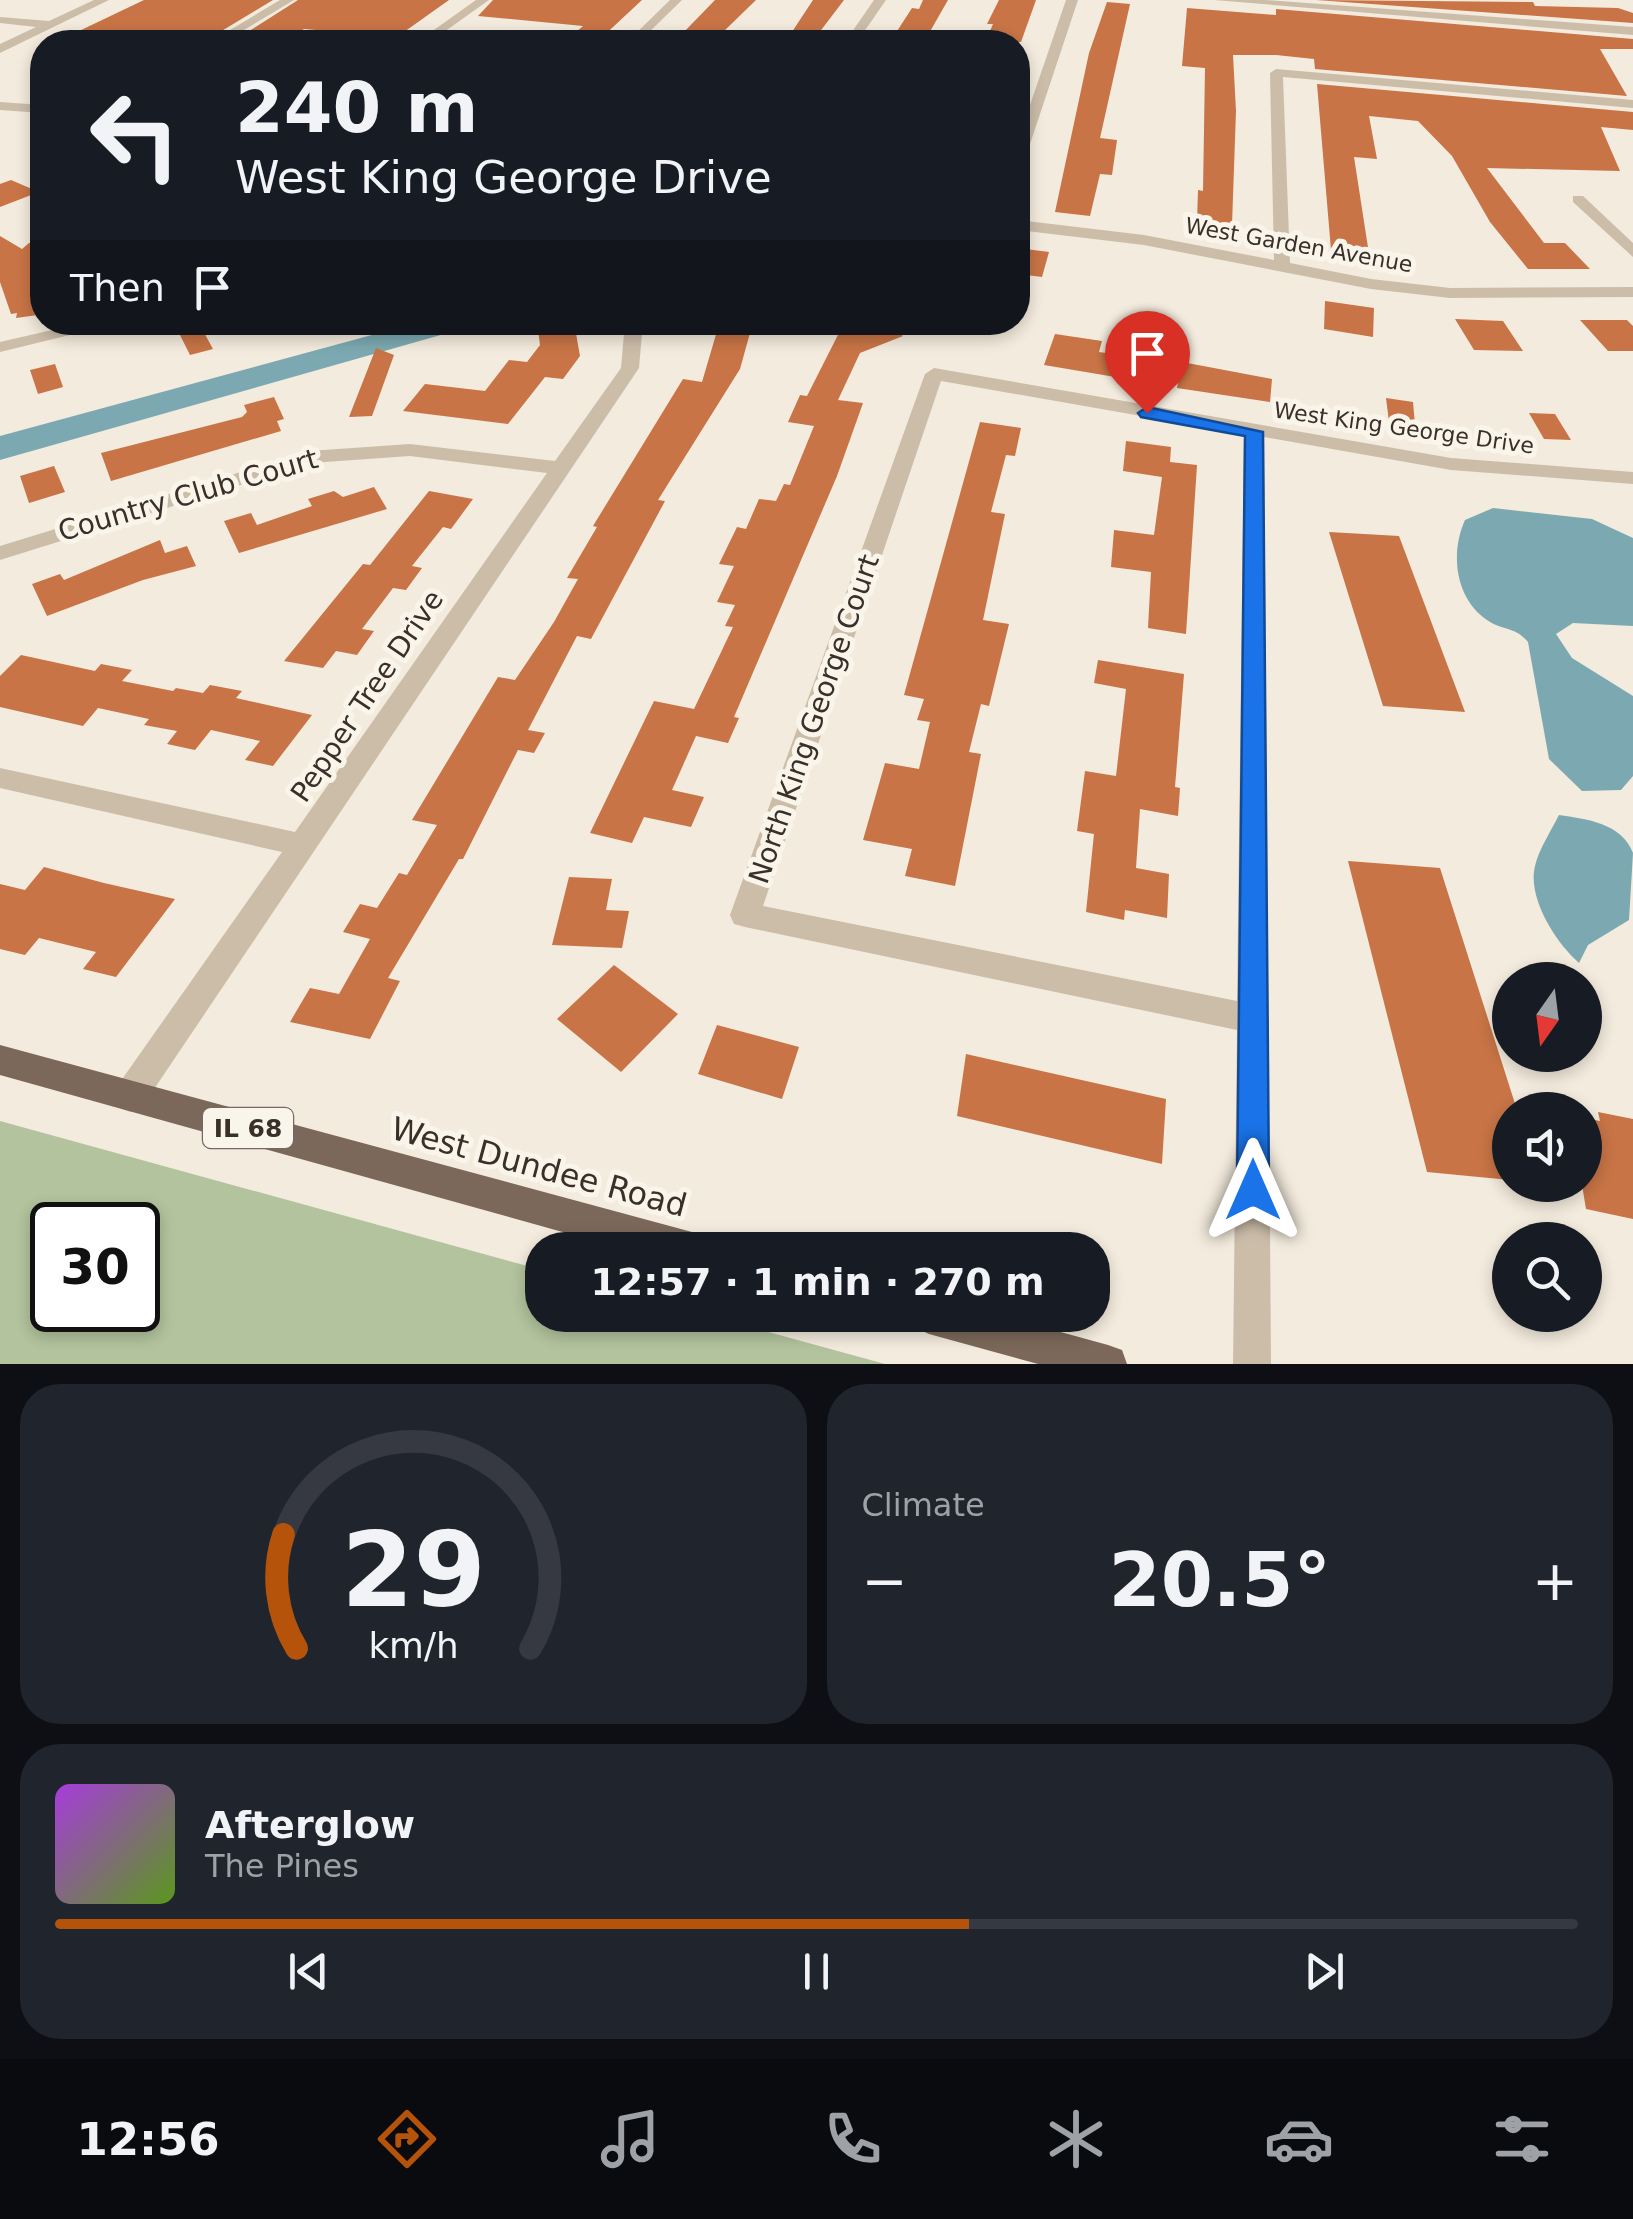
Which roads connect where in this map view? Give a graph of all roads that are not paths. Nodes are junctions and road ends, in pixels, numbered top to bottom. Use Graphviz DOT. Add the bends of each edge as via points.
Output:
graph roads {
  1 [pos="103,0"];
  2 [pos="288,0"];
  3 [pos="483,0"];
  4 [pos="676,0"];
  5 [pos="880,0"];
  6 [pos="1072,0"];
  7 [pos="1220,0"];
  8 [pos="0,20"];
  9 [pos="50,25"];
  10 [pos="40,30"];
  11 [pos="237,30"];
  12 [pos="441,30"];
  13 [pos="646,30"];
  14 [pos="859,30"];
  15 [pos="1633,31"];
  16 [pos="30,35"];
  17 [pos="0,49"];
  18 [pos="1633,104"];
  19 [pos="0,106"];
  20 [pos="30,108"];
  21 [pos="1030,124"];
  22 [pos="1578,199"];
  23 [pos="1030,226"];
  24 [pos="1633,252"];
  25 [pos="1282,266"];
  26 [pos="1633,292"];
  27 [pos="55,335"];
  28 [pos="633,335"];
  29 [pos="0,347"];
  30 [pos="934,374"];
  31 [pos="1254,432"];
  32 [pos="558,468"];
  33 [pos="1633,478"];
  34 [pos="0,552"];
  35 [pos="0,778"];
  36 [pos="302,845"];
  37 [pos="1254,1018"];
  38 [pos="0,1060"];
  39 [pos="130,1096"];
  40 [pos="626,1232"];
  41 [pos="991,1332"];
  42 [pos="1108,1364"];
  43 [pos="1252,1364"];
  1 -- 9 [label="street"];
  2 -- 11 [label="street"];
  3 -- 12 [label="street"];
  4 -- 13 [label="street"];
  5 -- 14 [label="street"];
  6 -- 21 [label="street"];
  7 -- 15 [label="street"];
  8 -- 9 [label="street"];
  9 -- 10 [label="street"];
  16 -- 17 [label="street"];
  18 -- 25 [label="street" via="1276,73"];
  19 -- 20 [label="street"];
  22 -- 24 [label="street"];
  23 -- 25 [label="street, West Garden Avenue"];
  25 -- 26 [label="street, West Garden Avenue" via="1450,293"];
  27 -- 29 [label="street"];
  28 -- 32 [label="street, Pepper Tree Drive" via="630,368"];
  30 -- 31 [label="street, West King George Drive"];
  30 -- 37 [label="street, North King George Court" via="745,915"];
  31 -- 33 [label="street, West King George Drive" via="1496,470"];
  31 -- 37 [label="street"];
  32 -- 34 [label="street, Country Club Court" via="410,450 309,457"];
  32 -- 36 [label="street, Pepper Tree Drive"];
  35 -- 36 [label="street"];
  36 -- 39 [label="street, Pepper Tree Drive"];
  37 -- 43 [label="street"];
  38 -- 39 [label="main road, IL 68"];
  39 -- 40 [label="main road, West Dundee Road / IL 68"];
  41 -- 42 [label="main road"];
}
